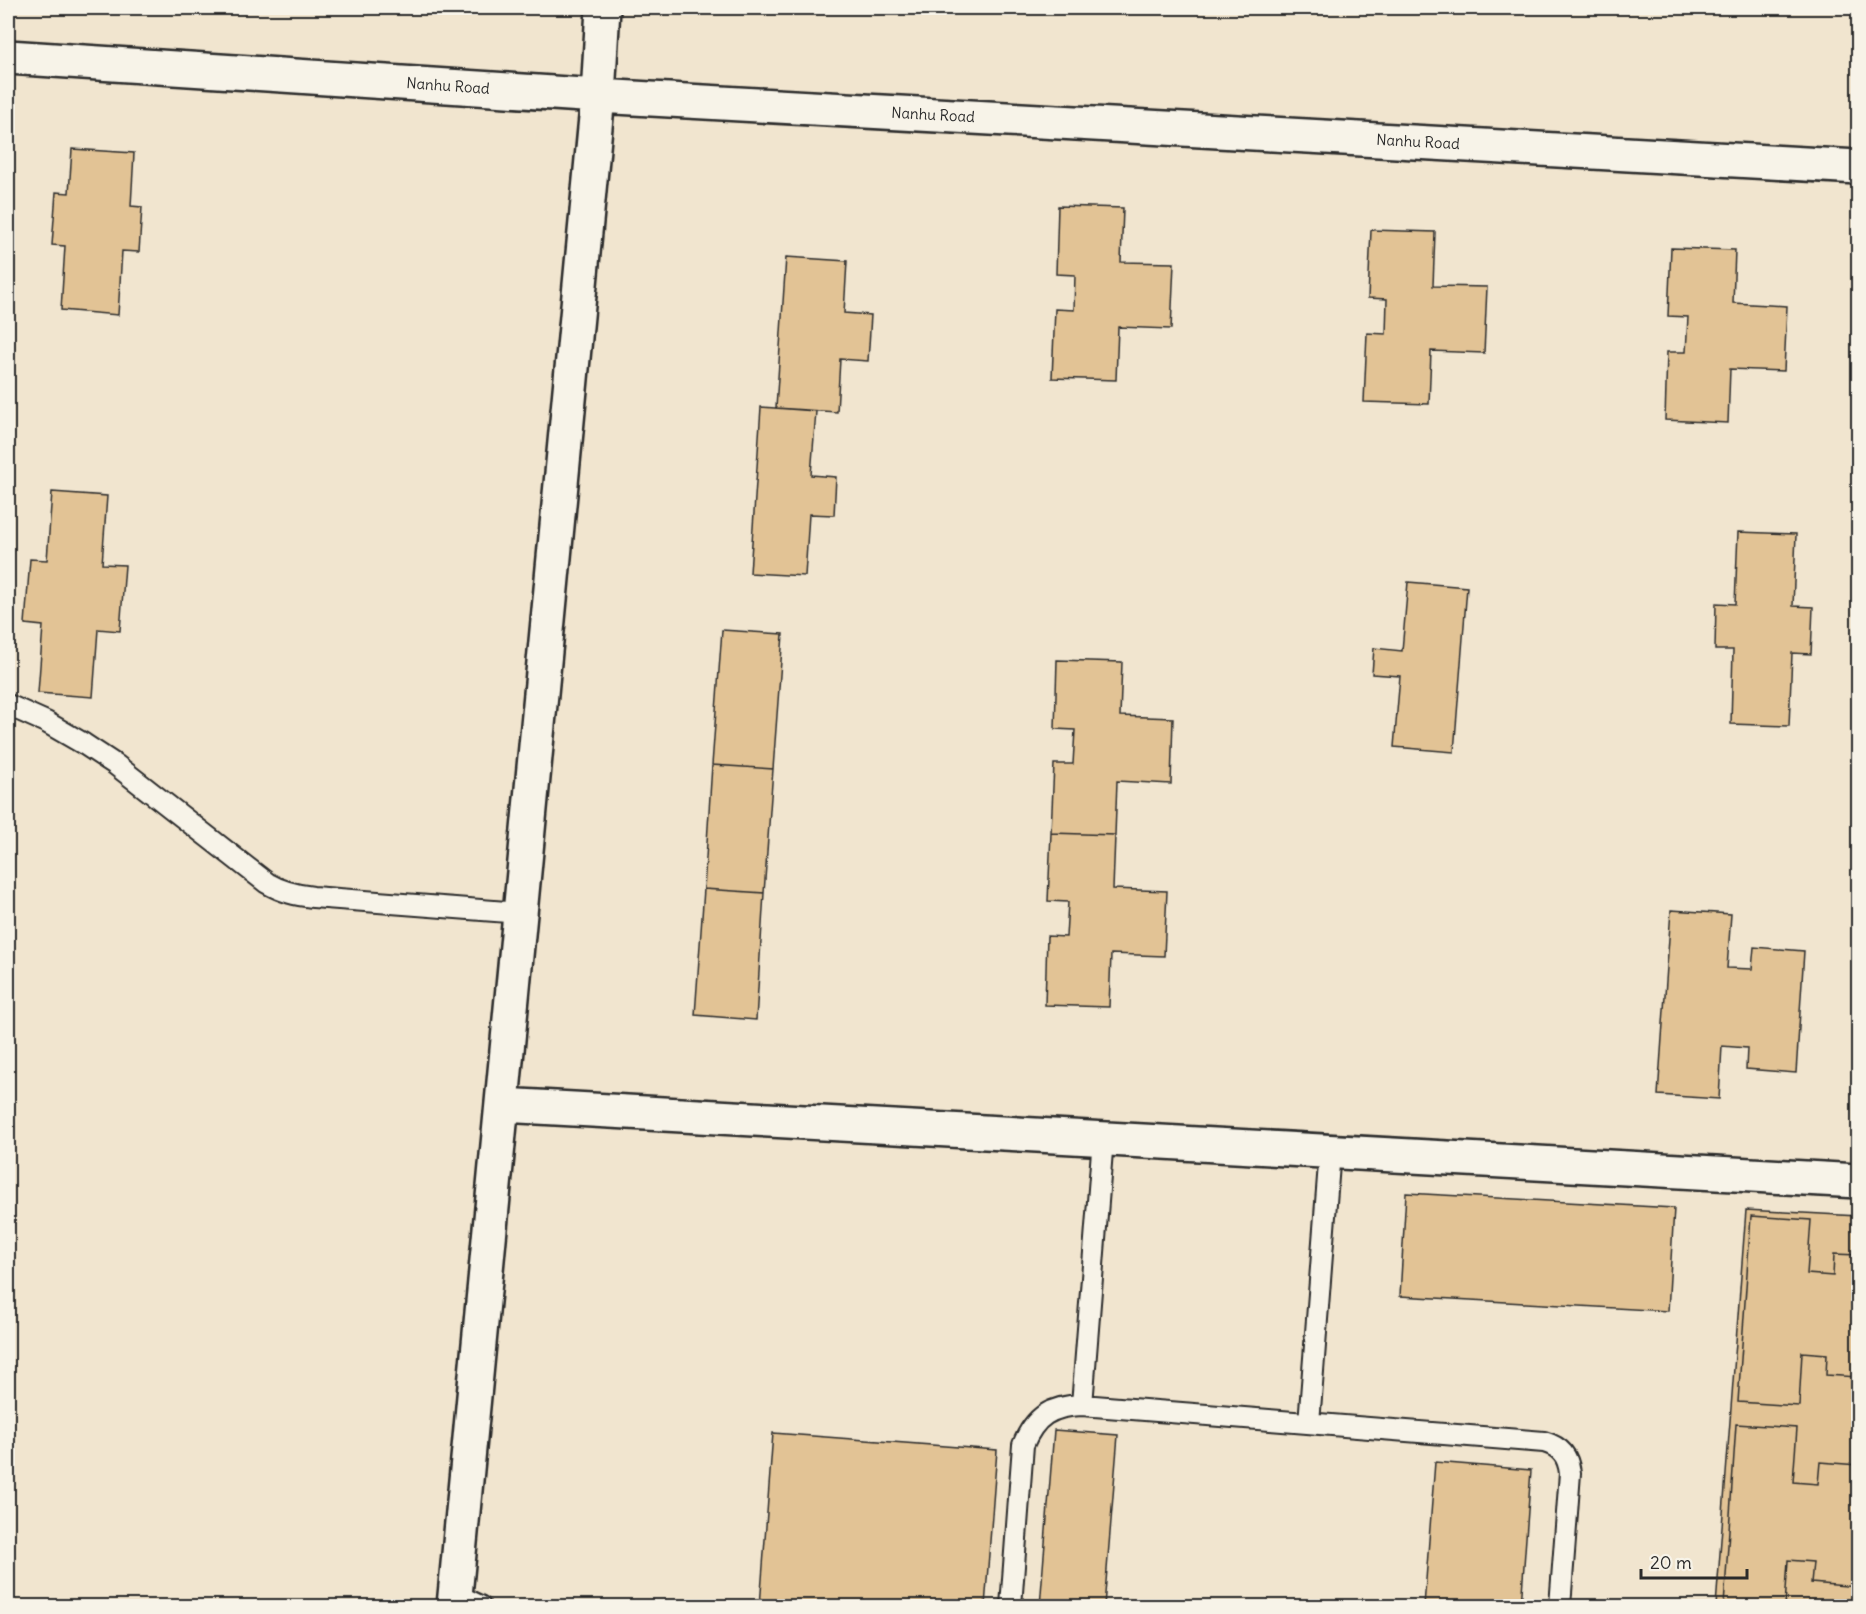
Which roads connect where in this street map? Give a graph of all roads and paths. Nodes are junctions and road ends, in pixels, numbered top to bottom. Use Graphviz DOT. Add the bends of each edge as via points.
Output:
graph roads {
  1 [pos="603,8"];
  2 [pos="8,57"];
  3 [pos="597,96"];
  4 [pos="1858,167"];
  5 [pos="8,705"];
  6 [pos="520,913"];
  7 [pos="502,1105"];
  8 [pos="1103,1138"];
  9 [pos="1330,1151"];
  10 [pos="1858,1181"];
  11 [pos="1082,1405"];
  12 [pos="1309,1423"];
  13 [pos="463,1602"];
  14 [pos="1011,1606"];
  15 [pos="1560,1606"];
  1 -- 3 [label="street"];
  2 -- 3 [label="street, Nanhu Road"];
  3 -- 4 [label="street, Nanhu Road"];
  3 -- 6 [label="street"];
  5 -- 6 [label="lane" via="46,722 116,765 281,891 296,896"];
  6 -- 7 [label="street"];
  7 -- 8 [label="street"];
  7 -- 13 [label="street"];
  8 -- 9 [label="street"];
  8 -- 11 [label="lane"];
  9 -- 10 [label="street"];
  9 -- 12 [label="lane"];
  11 -- 12 [label="lane"];
  11 -- 14 [label="lane" via="1052,1410 1029,1431 1023,1445"];
  12 -- 15 [label="lane" via="1555,1445 1569,1461 1570,1473"];
}
